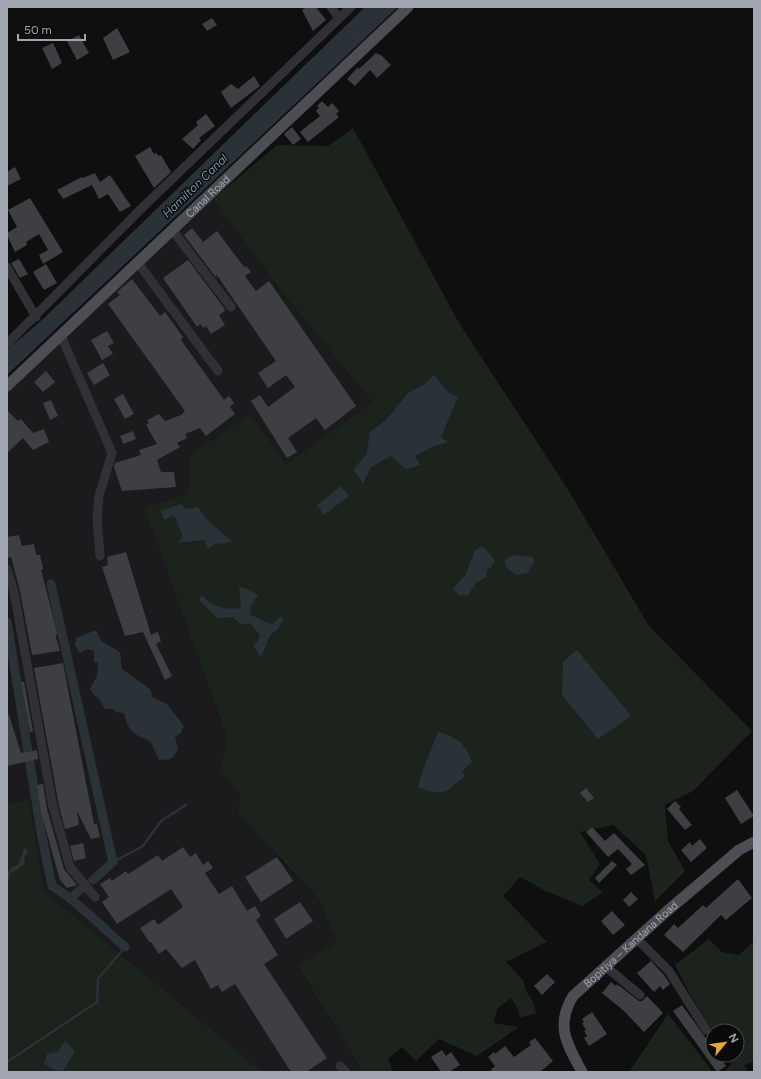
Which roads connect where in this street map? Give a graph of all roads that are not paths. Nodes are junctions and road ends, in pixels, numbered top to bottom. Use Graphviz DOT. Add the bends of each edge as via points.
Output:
graph roads {
  1 [pos="331,7"];
  2 [pos="351,7"];
  3 [pos="408,7"];
  4 [pos="341,21"];
  5 [pos="173,231"];
  6 [pos="138,263"];
  7 [pos="7,267"];
  8 [pos="231,307"];
  9 [pos="36,317"];
  10 [pos="61,336"];
  11 [pos="7,344"];
  12 [pos="218,371"];
  13 [pos="7,386"];
  14 [pos="100,556"];
  15 [pos="7,569"];
  16 [pos="754,842"];
  17 [pos="95,897"];
  18 [pos="636,938"];
  19 [pos="605,966"];
  20 [pos="640,995"];
  21 [pos="705,1028"];
  22 [pos="582,1072"];
  1 -- 4 [label="street"];
  2 -- 4 [label="street"];
  3 -- 5 [label="main road, Canal Road"];
  4 -- 9 [label="street" via="143,207"];
  5 -- 6 [label="main road, Canal Road"];
  5 -- 8 [label="street"];
  6 -- 10 [label="main road, Canal Road"];
  6 -- 12 [label="street"];
  7 -- 9 [label="street"];
  9 -- 11 [label="street"];
  10 -- 13 [label="main road, Canal Road"];
  10 -- 14 [label="street" via="112,453 99,496 97,518"];
  15 -- 17 [label="street" via="14,592 53,807 70,867"];
  16 -- 18 [label="main road, Bopitiya – Kandana Road" via="739,850"];
  18 -- 19 [label="main road, Bopitiya – Kandana Road"];
  18 -- 21 [label="street" via="669,971"];
  19 -- 20 [label="street"];
  19 -- 22 [label="main road, Bopitiya – Kandana Road" via="582,987 566,1008 564,1033"];
}
